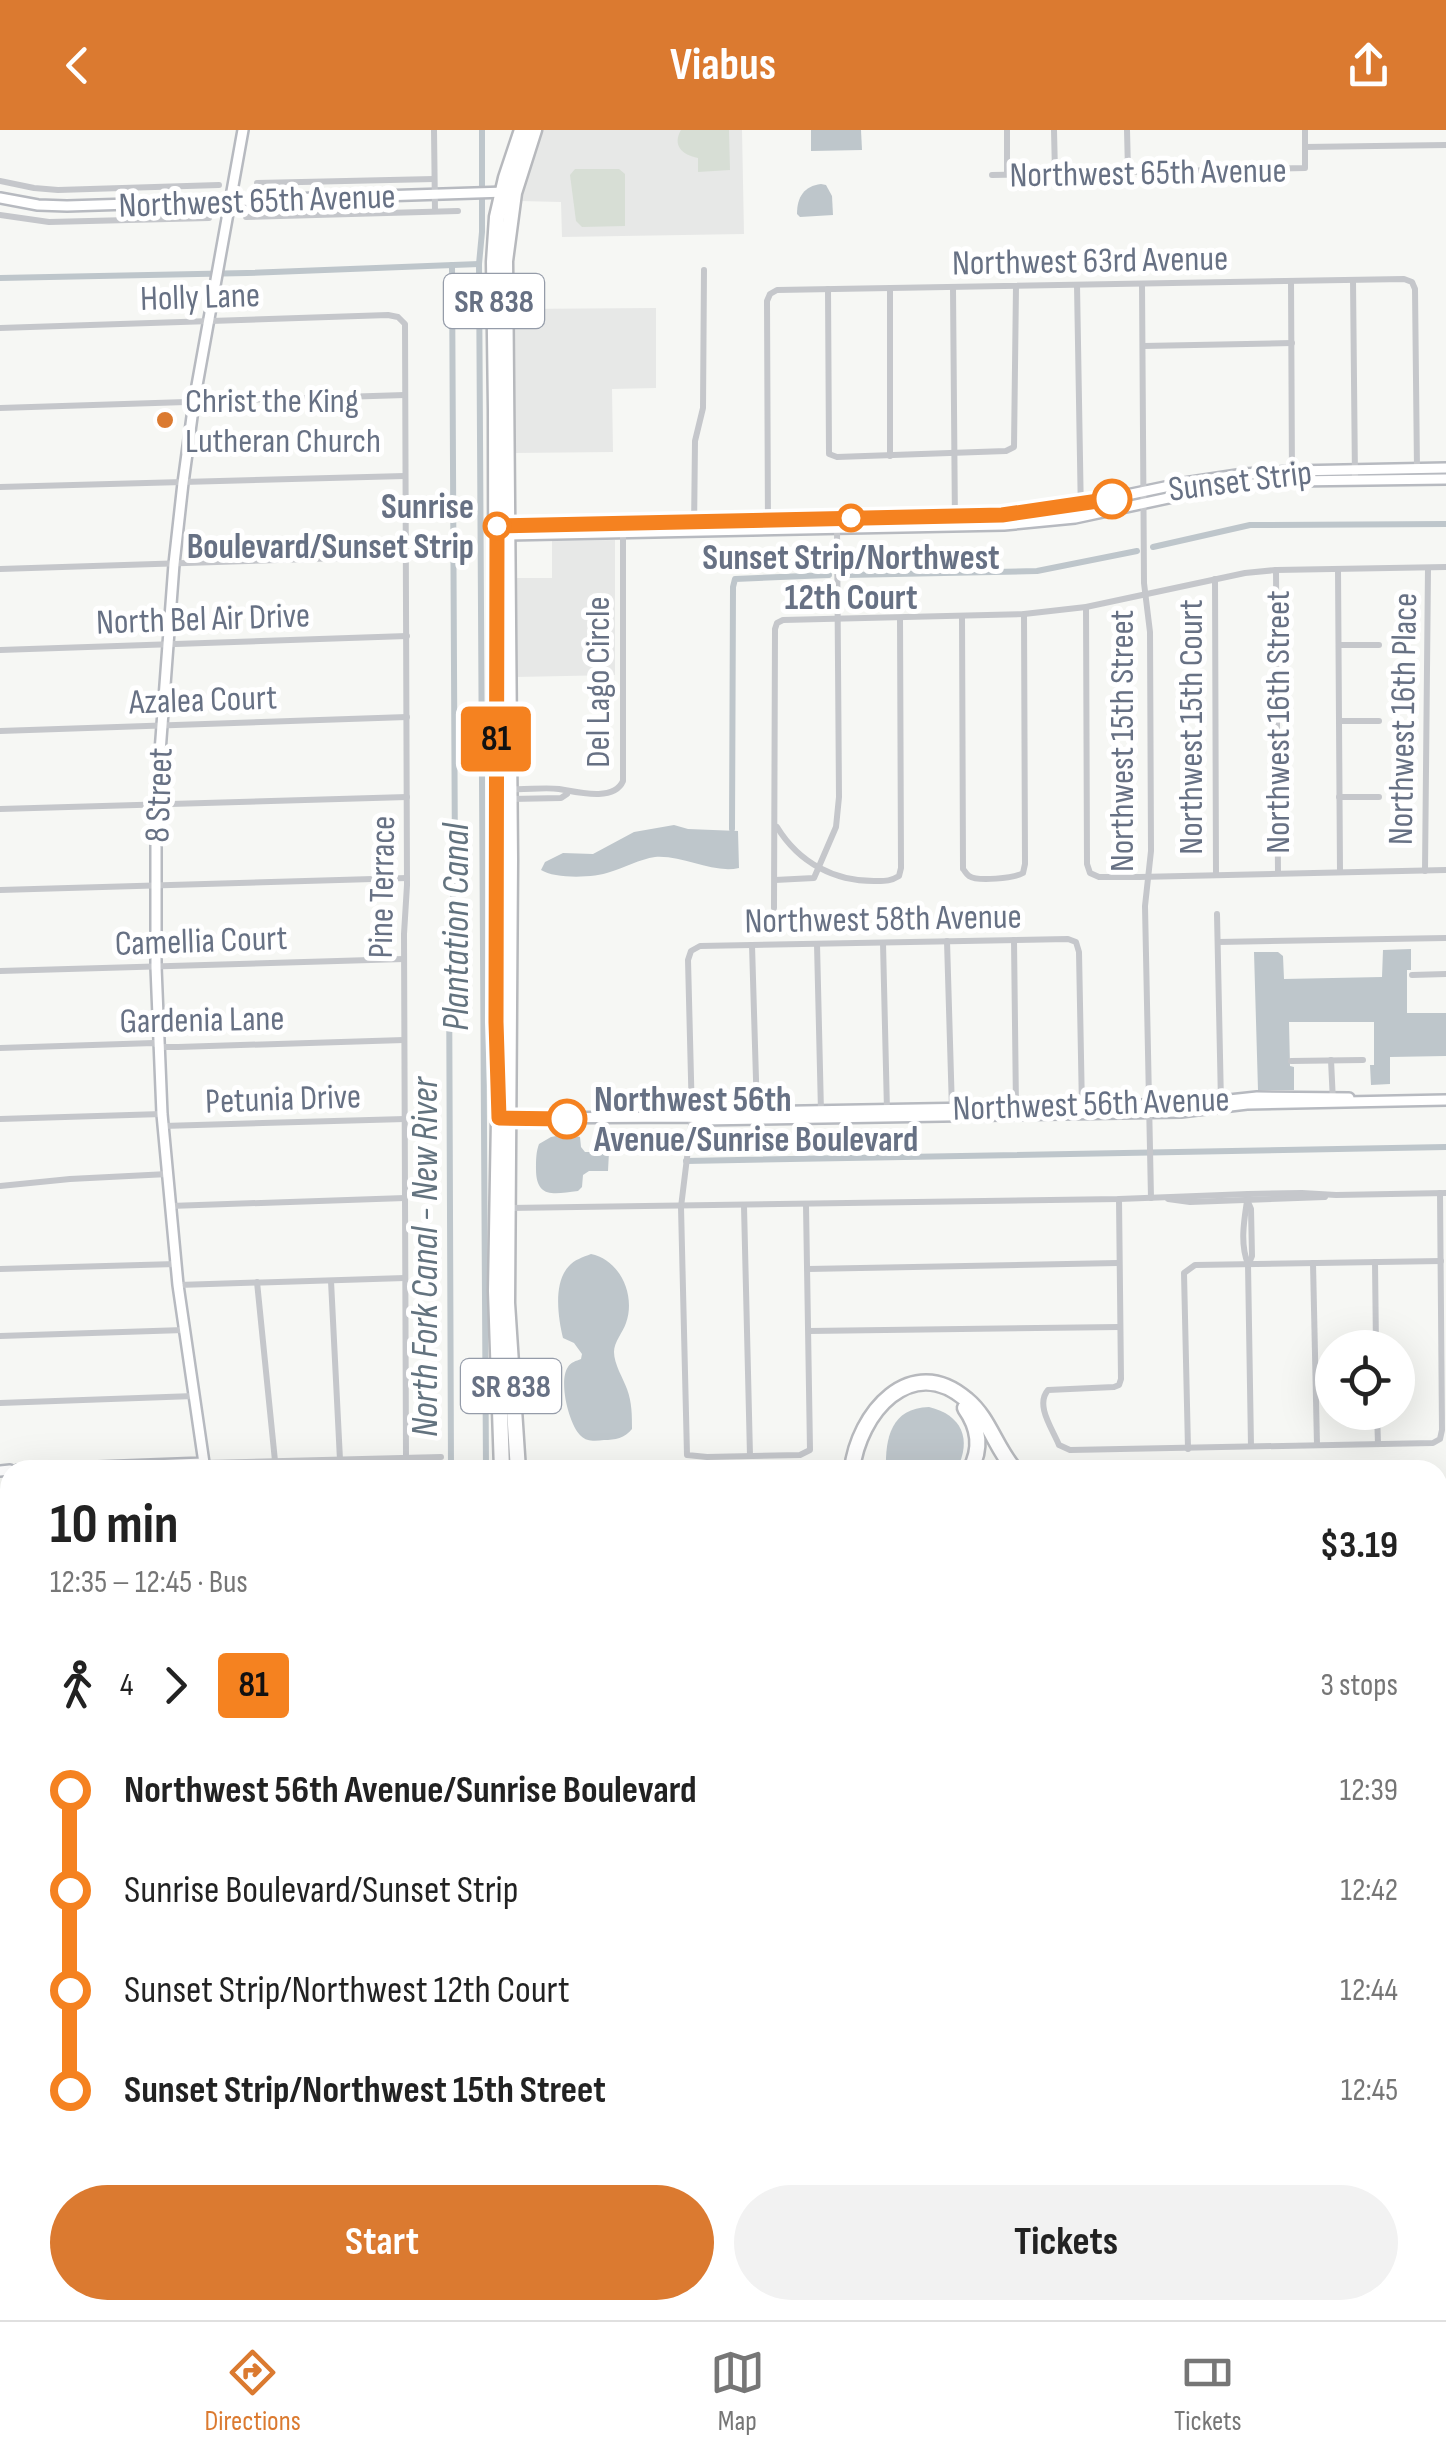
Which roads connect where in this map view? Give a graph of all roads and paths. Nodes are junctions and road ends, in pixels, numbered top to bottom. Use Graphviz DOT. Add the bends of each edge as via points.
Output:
graph roads {
  1 [pos="243,130"];
  2 [pos="434,130"];
  3 [pos="1007,130"];
  4 [pos="1054,130"];
  5 [pos="1127,130"];
  6 [pos="1305,130"];
  7 [pos="529,131"];
  8 [pos="1446,144"];
  9 [pos="1305,147"];
  10 [pos="1128,172"];
  11 [pos="1054,173"];
  12 [pos="992,174"];
  13 [pos="1007,174"];
  14 [pos="434,179"];
  15 [pos="0,181"];
  16 [pos="256,183"];
  17 [pos="219,185"];
  18 [pos="501,192"];
  19 [pos="434,194"];
  20 [pos="0,198"];
  21 [pos="231,201"];
  22 [pos="435,211"];
  23 [pos="458,211"];
  24 [pos="0,215"];
  25 [pos="246,217"];
  26 [pos="209,218"];
  27 [pos="704,270"];
  28 [pos="1353,280"];
  29 [pos="1291,281"];
  30 [pos="1142,284"];
  31 [pos="1077,285"];
  32 [pos="1016,286"];
  33 [pos="953,287"];
  34 [pos="890,288"];
  35 [pos="828,289"];
  36 [pos="401,319"];
  37 [pos="209,321"];
  38 [pos="0,328"];
  39 [pos="1292,344"];
  40 [pos="1143,346"];
  41 [pos="406,395"];
  42 [pos="194,402"];
  43 [pos="0,408"];
  44 [pos="954,453"];
  45 [pos="890,456"];
  46 [pos="1446,468"];
  47 [pos="1355,474"];
  48 [pos="1417,474"];
  49 [pos="406,476"];
  50 [pos="1293,476"];
  51 [pos="1446,478"];
  52 [pos="182,483"];
  53 [pos="0,488"];
  54 [pos="1144,497"];
  55 [pos="1080,511"];
  56 [pos="955,521"];
  57 [pos="768,524"];
  58 [pos="837,524"];
  59 [pos="694,526"];
  60 [pos="622,527"];
  61 [pos="503,530"];
  62 [pos="406,556"];
  63 [pos="174,564"];
  64 [pos="1446,567"];
  65 [pos="1428,568"];
  66 [pos="0,569"];
  67 [pos="1338,569"];
  68 [pos="1276,570"];
  69 [pos="1214,579"];
  70 [pos="1145,596"];
  71 [pos="1086,608"];
  72 [pos="1024,614"];
  73 [pos="962,616"];
  74 [pos="900,618"];
  75 [pos="838,619"];
  76 [pos="407,636"];
  77 [pos="167,645"];
  78 [pos="1339,645"];
  79 [pos="1379,645"];
  80 [pos="0,650"];
  81 [pos="407,717"];
  82 [pos="1339,721"];
  83 [pos="1379,721"];
  84 [pos="162,725"];
  85 [pos="0,731"];
  86 [pos="407,797"];
  87 [pos="505,797"];
  88 [pos="1340,797"];
  89 [pos="1379,797"];
  90 [pos="156,806"];
  91 [pos="0,809"];
  92 [pos="775,822"];
  93 [pos="818,868"];
  94 [pos="1425,870"];
  95 [pos="1446,870"];
  96 [pos="1340,872"];
  97 [pos="1278,873"];
  98 [pos="1216,875"];
  99 [pos="1149,876"];
  100 [pos="407,878"];
  101 [pos="775,880"];
  102 [pos="156,886"];
  103 [pos="0,890"];
  104 [pos="774,908"];
  105 [pos="1218,914"];
  106 [pos="496,922"];
  107 [pos="1014,940"];
  108 [pos="1446,940"];
  109 [pos="882,942"];
  110 [pos="948,942"];
  111 [pos="1218,942"];
  112 [pos="818,944"];
  113 [pos="752,945"];
  114 [pos="404,959"];
  115 [pos="509,962"];
  116 [pos="156,967"];
  117 [pos="0,971"];
  118 [pos="1446,974"];
  119 [pos="1412,975"];
  120 [pos="404,1040"];
  121 [pos="160,1047"];
  122 [pos="0,1048"];
  123 [pos="1331,1060"];
  124 [pos="1363,1060"];
  125 [pos="1291,1061"];
  126 [pos="1333,1100"];
  127 [pos="1446,1100"];
  128 [pos="1221,1104"];
  129 [pos="1149,1109"];
  130 [pos="1082,1110"];
  131 [pos="1016,1111"];
  132 [pos="952,1112"];
  133 [pos="887,1113"];
  134 [pos="162,1114"];
  135 [pos="821,1114"];
  136 [pos="757,1116"];
  137 [pos="692,1117"];
  138 [pos="0,1118"];
  139 [pos="504,1118"];
  140 [pos="404,1119"];
  141 [pos="163,1126"];
  142 [pos="168,1174"];
  143 [pos="0,1186"];
  144 [pos="1443,1193"];
  145 [pos="1248,1197"];
  146 [pos="405,1198"];
  147 [pos="1151,1198"];
  148 [pos="1119,1199"];
  149 [pos="806,1205"];
  150 [pos="170,1206"];
  151 [pos="744,1206"];
  152 [pos="681,1207"];
  153 [pos="502,1211"];
  154 [pos="1441,1260"];
  155 [pos="1375,1262"];
  156 [pos="1312,1263"];
  157 [pos="176,1264"];
  158 [pos="1118,1264"];
  159 [pos="1248,1264"];
  160 [pos="0,1269"];
  161 [pos="808,1269"];
  162 [pos="405,1278"];
  163 [pos="331,1281"];
  164 [pos="256,1282"];
  165 [pos="178,1285"];
  166 [pos="1119,1326"];
  167 [pos="184,1330"];
  168 [pos="1376,1330"];
  169 [pos="809,1332"];
  170 [pos="0,1336"];
  171 [pos="194,1396"];
  172 [pos="0,1402"];
  173 [pos="1378,1430"];
  174 [pos="1378,1444"];
  175 [pos="1251,1446"];
  176 [pos="1317,1446"];
  177 [pos="1188,1448"];
  178 [pos="750,1456"];
  179 [pos="406,1457"];
  180 [pos="441,1457"];
  181 [pos="204,1460"];
  182 [pos="275,1460"];
  183 [pos="340,1460"];
  184 [pos="495,1460"];
  185 [pos="502,1460"];
  186 [pos="517,1460"];
  187 [pos="856,1460"];
  188 [pos="858,1460"];
  189 [pos="973,1460"];
  190 [pos="1007,1460"];
  1 -- 21 [label="street, 8 Street"];
  2 -- 14 [label="street"];
  3 -- 13 [label="street"];
  4 -- 11 [label="street"];
  5 -- 10 [label="street"];
  6 -- 9 [label="street"];
  7 -- 18 [label="highway, SR 838"];
  8 -- 9 [label="street, Northwest 65th Avenue"];
  9 -- 10 [label="street, Northwest 65th Avenue" via="1304,168"];
  10 -- 11 [label="street, Northwest 65th Avenue"];
  11 -- 13 [label="street, Northwest 65th Avenue"];
  12 -- 13 [label="street, Northwest 65th Avenue"];
  14 -- 16 [label="street"];
  14 -- 19 [label="street"];
  15 -- 17 [label="street" via="58,190"];
  18 -- 19 [label="street, Northwest 65th Avenue"];
  18 -- 61 [label="highway, SR 838" via="494,262"];
  19 -- 21 [label="street, Northwest 65th Avenue"];
  19 -- 22 [label="street"];
  20 -- 21 [label="street, Northwest 65th Avenue" via="52,206"];
  21 -- 37 [label="street, 8 Street"];
  22 -- 23 [label="street"];
  22 -- 25 [label="street"];
  24 -- 26 [label="street" via="49,222"];
  27 -- 59 [label="street"];
  28 -- 29 [label="street, Northwest 63rd Avenue"];
  28 -- 47 [label="street"];
  28 -- 48 [label="street, Northwest 63rd Avenue" via="1404,279 1415,289"];
  29 -- 30 [label="street, Northwest 63rd Avenue"];
  29 -- 39 [label="street"];
  30 -- 31 [label="street, Northwest 63rd Avenue"];
  30 -- 40 [label="street, Northwest 15th Street"];
  31 -- 32 [label="street, Northwest 63rd Avenue"];
  31 -- 55 [label="street"];
  32 -- 33 [label="street, Northwest 63rd Avenue"];
  32 -- 44 [label="street" via="1014,447"];
  33 -- 34 [label="street, Northwest 63rd Avenue"];
  33 -- 44 [label="street"];
  34 -- 35 [label="street, Northwest 63rd Avenue"];
  34 -- 45 [label="street"];
  35 -- 45 [label="street" via="829,454"];
  35 -- 57 [label="street, Northwest 63rd Avenue" via="777,290 766,301"];
  36 -- 37 [label="street, Holly Lane"];
  36 -- 41 [label="street, Pine Terrace"];
  37 -- 38 [label="street, Holly Lane"];
  37 -- 42 [label="street, 8 Street"];
  39 -- 40 [label="street"];
  39 -- 50 [label="street"];
  40 -- 54 [label="street, Northwest 15th Street"];
  41 -- 42 [label="street"];
  41 -- 49 [label="street, Pine Terrace"];
  42 -- 43 [label="street"];
  42 -- 52 [label="street, 8 Street"];
  44 -- 45 [label="street"];
  44 -- 56 [label="street"];
  46 -- 48 [label="street, Sunset Strip"];
  47 -- 48 [label="street, Sunset Strip"];
  47 -- 50 [label="street, Sunset Strip"];
  48 -- 51 [label="street, Sunset Strip"];
  49 -- 52 [label="street"];
  49 -- 62 [label="street, Pine Terrace"];
  50 -- 54 [label="street, Sunset Strip"];
  52 -- 53 [label="street"];
  52 -- 63 [label="street, 8 Street"];
  54 -- 55 [label="street, Sunset Strip"];
  54 -- 70 [label="street, Northwest 15th Street"];
  55 -- 56 [label="street, Sunset Strip" via="1019,524"];
  56 -- 58 [label="street, Sunset Strip"];
  57 -- 58 [label="street, Sunset Strip"];
  57 -- 59 [label="street, Sunset Strip"];
  58 -- 75 [label="street"];
  59 -- 60 [label="street, Sunset Strip"];
  60 -- 61 [label="street, Sunset Strip"];
  60 -- 87 [label="street, Del Lago Circle" via="623,780 611,793"];
  61 -- 87 [label="highway, SR 838"];
  61 -- 87 [label="highway, SR 838" via="496,686"];
  62 -- 63 [label="street"];
  62 -- 76 [label="street, Pine Terrace"];
  63 -- 66 [label="street"];
  63 -- 77 [label="street, 8 Street"];
  64 -- 65 [label="street"];
  65 -- 67 [label="street"];
  65 -- 94 [label="street, Northwest 16th Place"];
  67 -- 68 [label="street"];
  67 -- 78 [label="street"];
  68 -- 69 [label="street"];
  68 -- 97 [label="street, Northwest 16th Street"];
  69 -- 70 [label="street"];
  69 -- 98 [label="street, Northwest 15th Court"];
  70 -- 71 [label="street"];
  70 -- 99 [label="street, Northwest 15th Street"];
  71 -- 72 [label="street"];
  71 -- 99 [label="street" via="1087,864 1099,877"];
  72 -- 73 [label="street"];
  72 -- 73 [label="street" via="1026,864 1016,878 974,878 964,869"];
  73 -- 74 [label="street"];
  74 -- 75 [label="street"];
  74 -- 93 [label="street" via="902,868 892,880 864,881"];
  75 -- 92 [label="street" via="784,620 774,629"];
  75 -- 93 [label="street" via="838,812"];
  76 -- 77 [label="street, North Bel Air Drive"];
  76 -- 81 [label="street, Pine Terrace"];
  77 -- 80 [label="street, North Bel Air Drive"];
  77 -- 84 [label="street, 8 Street"];
  78 -- 79 [label="street"];
  78 -- 82 [label="street"];
  81 -- 84 [label="street, Azalea Court"];
  81 -- 86 [label="street, Pine Terrace"];
  82 -- 83 [label="street"];
  82 -- 88 [label="street"];
  84 -- 85 [label="street, Azalea Court"];
  84 -- 90 [label="street, 8 Street"];
  86 -- 90 [label="street"];
  86 -- 100 [label="street, Pine Terrace"];
  87 -- 106 [label="highway, SR 838"];
  87 -- 115 [label="highway, SR 838"];
  88 -- 89 [label="street"];
  88 -- 96 [label="street"];
  90 -- 91 [label="street"];
  90 -- 102 [label="street, 8 Street"];
  92 -- 93 [label="street"];
  92 -- 101 [label="street"];
  93 -- 101 [label="street" via="811,879"];
  94 -- 95 [label="street"];
  94 -- 96 [label="street"];
  96 -- 97 [label="street"];
  97 -- 98 [label="street"];
  98 -- 99 [label="street"];
  99 -- 129 [label="street, Northwest 15th Street"];
  100 -- 102 [label="street"];
  100 -- 114 [label="street, Pine Terrace"];
  101 -- 104 [label="street"];
  102 -- 103 [label="street"];
  102 -- 116 [label="street, 8 Street"];
  105 -- 111 [label="street"];
  106 -- 115 [label="highway"];
  106 -- 139 [label="highway, SR 838"];
  107 -- 110 [label="street, Northwest 58th Avenue"];
  107 -- 130 [label="street, Northwest 58th Avenue" via="1076,942"];
  107 -- 131 [label="street"];
  108 -- 111 [label="street"];
  109 -- 110 [label="street, Northwest 58th Avenue"];
  109 -- 112 [label="street, Northwest 58th Avenue"];
  109 -- 133 [label="street"];
  110 -- 132 [label="street"];
  111 -- 128 [label="street"];
  112 -- 113 [label="street, Northwest 58th Avenue"];
  112 -- 135 [label="street"];
  113 -- 136 [label="street"];
  113 -- 137 [label="street, Northwest 58th Avenue" via="704,946 688,960"];
  114 -- 116 [label="street, Camellia Court"];
  114 -- 120 [label="street, Pine Terrace"];
  115 -- 139 [label="highway, SR 838"];
  116 -- 117 [label="street, Camellia Court"];
  116 -- 121 [label="street, 8 Street"];
  118 -- 119 [label="street"];
  120 -- 121 [label="street, Gardenia Lane"];
  120 -- 140 [label="street, Pine Terrace"];
  121 -- 122 [label="street, Gardenia Lane"];
  121 -- 134 [label="street, 8 Street"];
  123 -- 124 [label="street"];
  123 -- 125 [label="street"];
  123 -- 126 [label="street"];
  126 -- 127 [label="street, Northwest 56th Avenue"];
  126 -- 128 [label="street, Northwest 56th Avenue"];
  128 -- 129 [label="street, Northwest 56th Avenue"];
  129 -- 130 [label="street, Northwest 56th Avenue"];
  129 -- 147 [label="street, Northwest 15th Street"];
  130 -- 131 [label="street, Northwest 56th Avenue"];
  131 -- 132 [label="street, Northwest 56th Avenue"];
  132 -- 133 [label="street, Northwest 56th Avenue"];
  133 -- 135 [label="street, Northwest 56th Avenue"];
  134 -- 138 [label="street, Petunia Drive"];
  134 -- 141 [label="street, 8 Street"];
  135 -- 136 [label="street, Northwest 56th Avenue"];
  136 -- 137 [label="street, Northwest 56th Avenue"];
  137 -- 139 [label="street, Northwest 56th Avenue"];
  137 -- 152 [label="street"];
  139 -- 153 [label="highway, SR 838"];
  140 -- 141 [label="street, Petunia Drive"];
  140 -- 146 [label="street, Pine Terrace"];
  141 -- 142 [label="street, 8 Street"];
  142 -- 143 [label="street"];
  142 -- 150 [label="street, 8 Street"];
  144 -- 145 [label="street"];
  144 -- 154 [label="street"];
  145 -- 147 [label="street"];
  145 -- 159 [label="street"];
  146 -- 150 [label="street"];
  146 -- 162 [label="street, Pine Terrace"];
  147 -- 148 [label="street"];
  148 -- 149 [label="street"];
  148 -- 158 [label="street"];
  149 -- 151 [label="street"];
  149 -- 161 [label="street"];
  150 -- 157 [label="street, 8 Street"];
  151 -- 152 [label="street"];
  151 -- 178 [label="street"];
  152 -- 153 [label="street"];
  152 -- 178 [label="street" via="686,1455"];
  153 -- 184 [label="highway" via="490,1237"];
  153 -- 185 [label="highway, SR 838"];
  153 -- 186 [label="highway, SR 838"];
  154 -- 155 [label="street"];
  154 -- 174 [label="street" via="1440,1439"];
  155 -- 156 [label="street"];
  155 -- 168 [label="street"];
  156 -- 159 [label="street"];
  156 -- 176 [label="street"];
  157 -- 160 [label="street"];
  157 -- 165 [label="street, 8 Street"];
  158 -- 161 [label="street"];
  158 -- 166 [label="street"];
  159 -- 175 [label="street"];
  159 -- 177 [label="street" via="1195,1265 1184,1273"];
  161 -- 169 [label="street"];
  162 -- 163 [label="street"];
  162 -- 179 [label="street, Pine Terrace"];
  163 -- 164 [label="street"];
  163 -- 183 [label="street"];
  164 -- 165 [label="street"];
  164 -- 182 [label="street"];
  165 -- 167 [label="street, 8 Street"];
  166 -- 169 [label="street"];
  166 -- 177 [label="street" via="1119,1384 1043,1394 1060,1445"];
  167 -- 170 [label="street"];
  167 -- 171 [label="street, 8 Street"];
  169 -- 178 [label="street" via="810,1450"];
  171 -- 172 [label="street"];
  171 -- 181 [label="street, 8 Street"];
  173 -- 174 [label="street"];
  174 -- 176 [label="street"];
  175 -- 176 [label="street"];
  175 -- 177 [label="street"];
  179 -- 180 [label="street"];
  179 -- 183 [label="street"];
  187 -- 190 [label="highway" via="860,1435 882,1401 902,1388 931,1384 974,1406"];
  188 -- 189 [label="highway" via="885,1406 920,1389 948,1394 963,1405 976,1428"];
}
